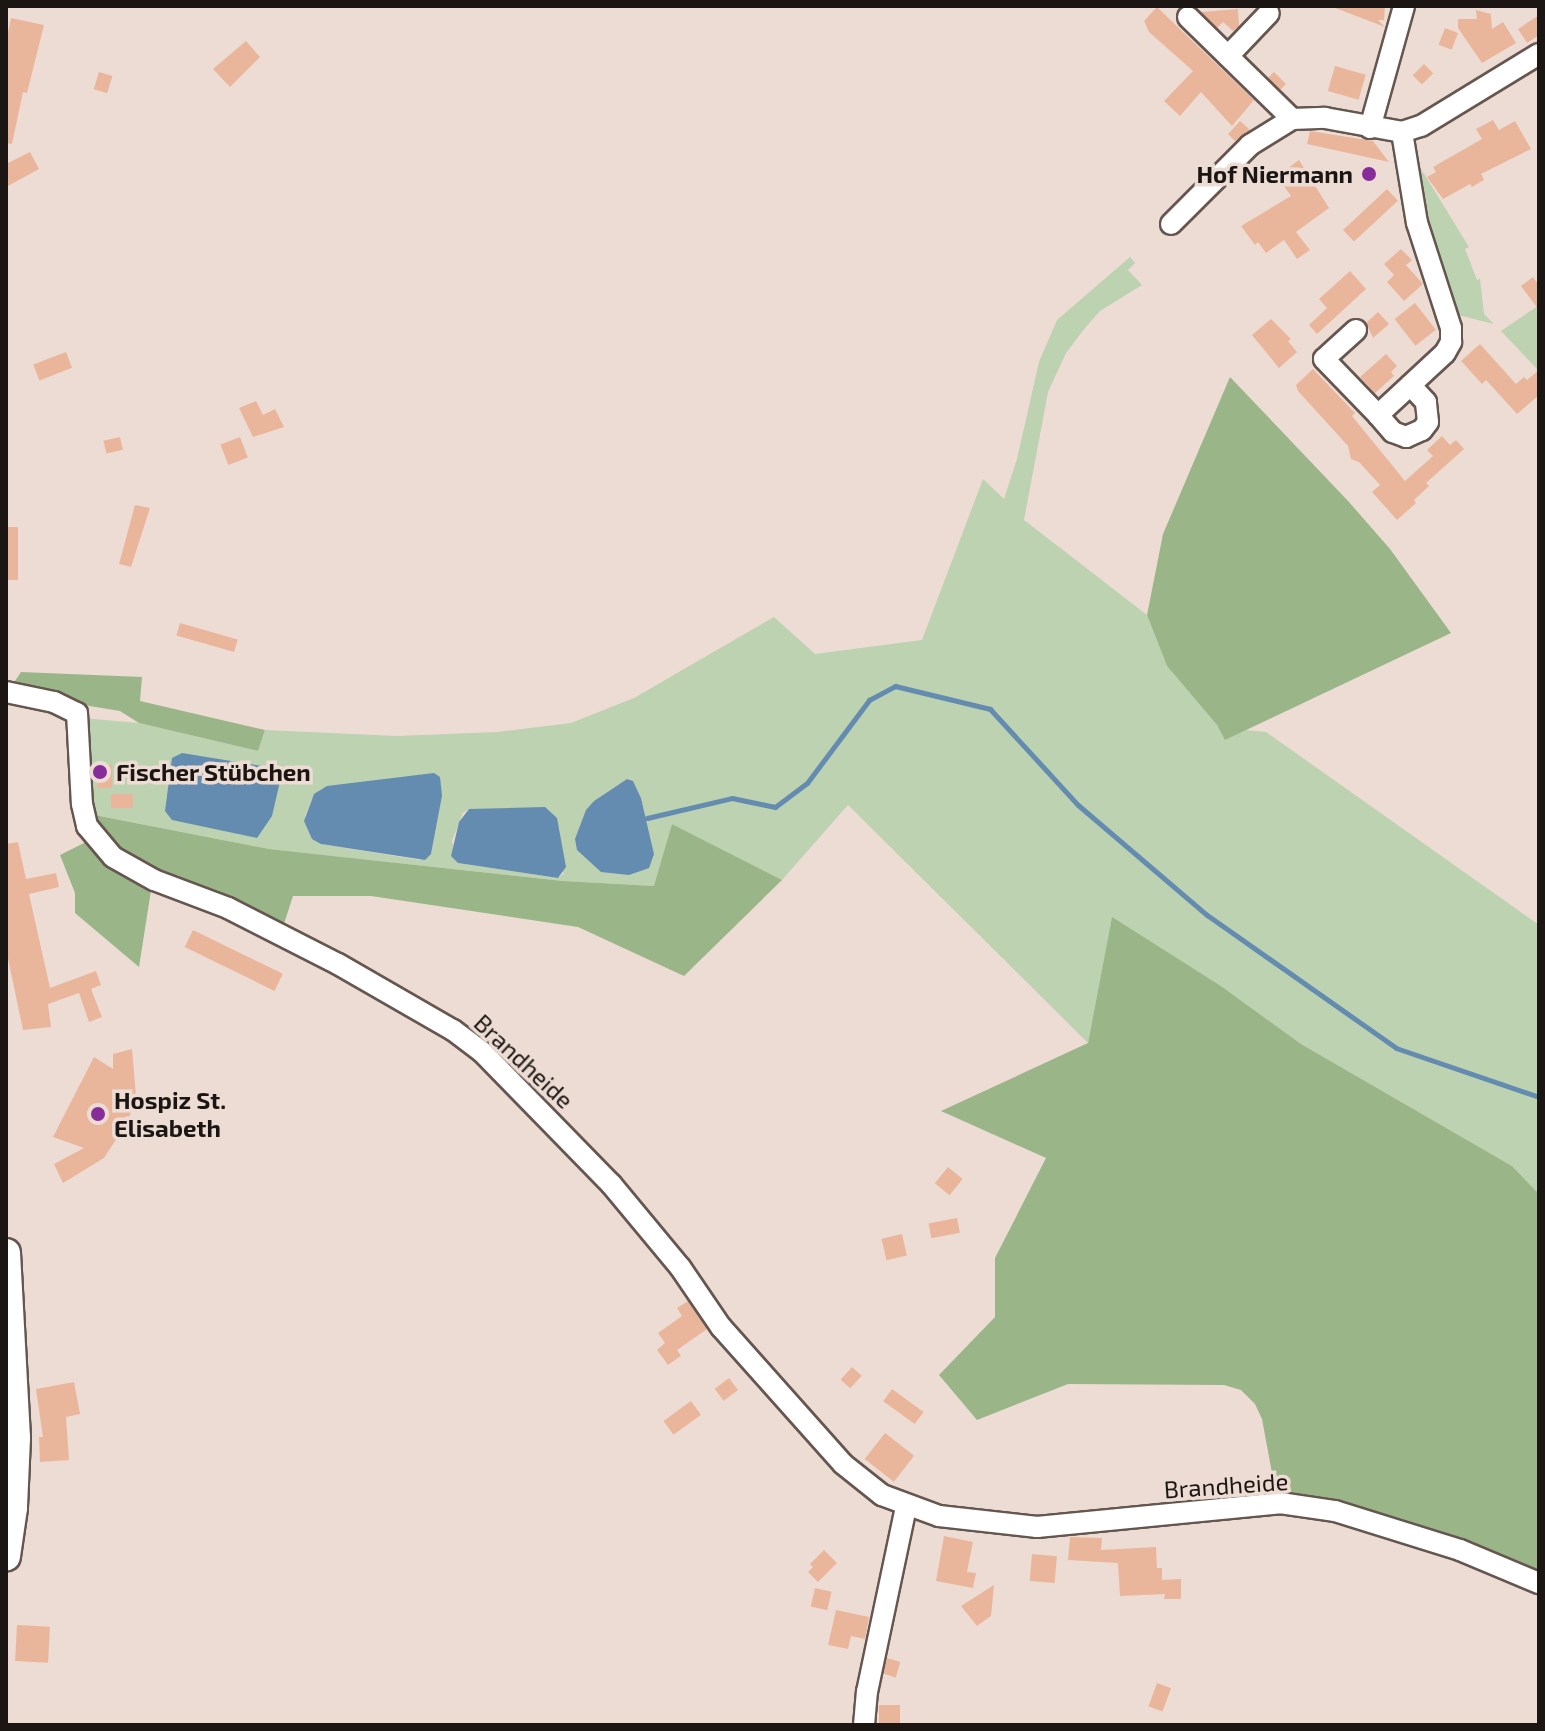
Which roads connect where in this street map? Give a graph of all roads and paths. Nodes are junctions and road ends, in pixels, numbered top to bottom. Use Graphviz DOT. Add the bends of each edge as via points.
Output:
graph roads {
  1 [pos="1404,6"];
  2 [pos="1269,13"];
  3 [pos="1188,17"];
  4 [pos="1539,54"];
  5 [pos="1228,56"];
  6 [pos="1292,119"];
  7 [pos="1370,128"];
  8 [pos="1402,132"];
  9 [pos="1171,224"];
  10 [pos="1356,330"];
  11 [pos="1410,385"];
  12 [pos="1378,415"];
  13 [pos="6,692"];
  14 [pos="6,1253"];
  15 [pos="906,1507"];
  16 [pos="6,1556"];
  17 [pos="1539,1583"];
  18 [pos="864,1725"];
  1 -- 7 [label="street"];
  2 -- 5 [label="street"];
  3 -- 5 [label="street"];
  4 -- 8 [label="street" via="1421,126"];
  5 -- 6 [label="street"];
  6 -- 7 [label="street" via="1325,118"];
  6 -- 9 [label="street" via="1250,145"];
  7 -- 8 [label="street"];
  8 -- 11 [label="street" via="1417,223 1451,328 1445,353"];
  10 -- 12 [label="street" via="1324,359"];
  11 -- 12 [label="street"];
  11 -- 12 [label="street" via="1426,402 1428,422 1422,430 1406,437 1393,432"];
  13 -- 15 [label="street, Brandheide" via="54,702 77,713 87,826 113,857 324,957 482,1052 611,1184 680,1267 721,1327 843,1464 871,1488"];
  14 -- 16 [label="main road" via="16,1438"];
  15 -- 17 [label="street, Brandheide" via="962,1521 1037,1527 1280,1503 1335,1511 1460,1550"];
  15 -- 18 [label="street"];
}
